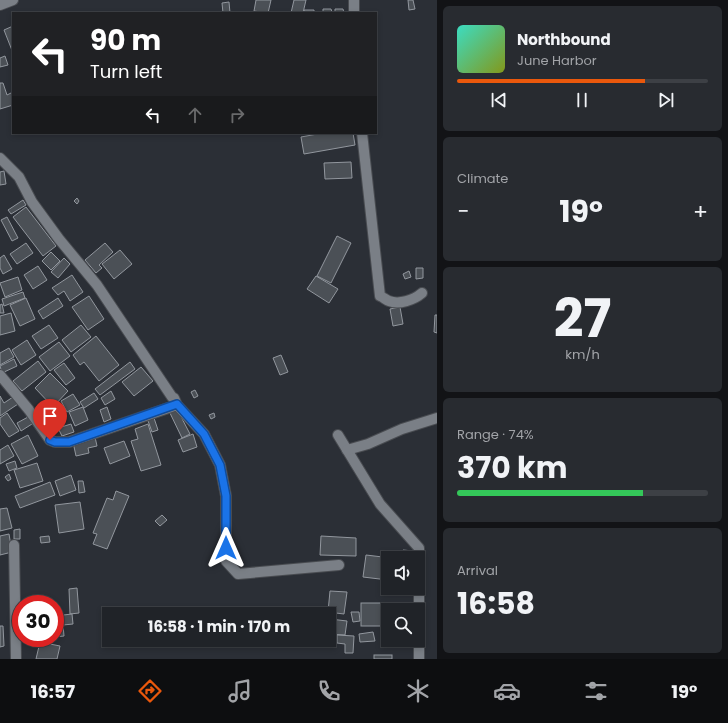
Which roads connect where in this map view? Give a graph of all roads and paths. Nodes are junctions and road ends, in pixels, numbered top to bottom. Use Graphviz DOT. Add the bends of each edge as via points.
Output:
graph roads {
  1 [pos="13,0"];
  2 [pos="354,0"];
  3 [pos="0,5"];
  4 [pos="354,12"];
  5 [pos="362,134"];
  6 [pos="0,158"];
  7 [pos="422,294"];
  8 [pos="0,376"];
  9 [pos="177,404"];
  10 [pos="437,418"];
  11 [pos="338,435"];
  12 [pos="347,450"];
  13 [pos="14,545"];
  14 [pos="339,566"];
  15 [pos="16,659"];
  16 [pos="419,659"];
  1 -- 3 [label="street"];
  2 -- 4 [label="street"];
  5 -- 7 [label="street" via="380,296 399,303"];
  6 -- 9 [label="street" via="19,177 32,202 97,285"];
  8 -- 9 [label="street" via="50,440 55,442 69,442"];
  9 -- 14 [label="street" via="204,434 220,465 226,496 226,561 238,574"];
  10 -- 12 [label="street"];
  11 -- 12 [label="street"];
  12 -- 16 [label="street" via="380,504 419,548"];
  13 -- 15 [label="street"];
}
